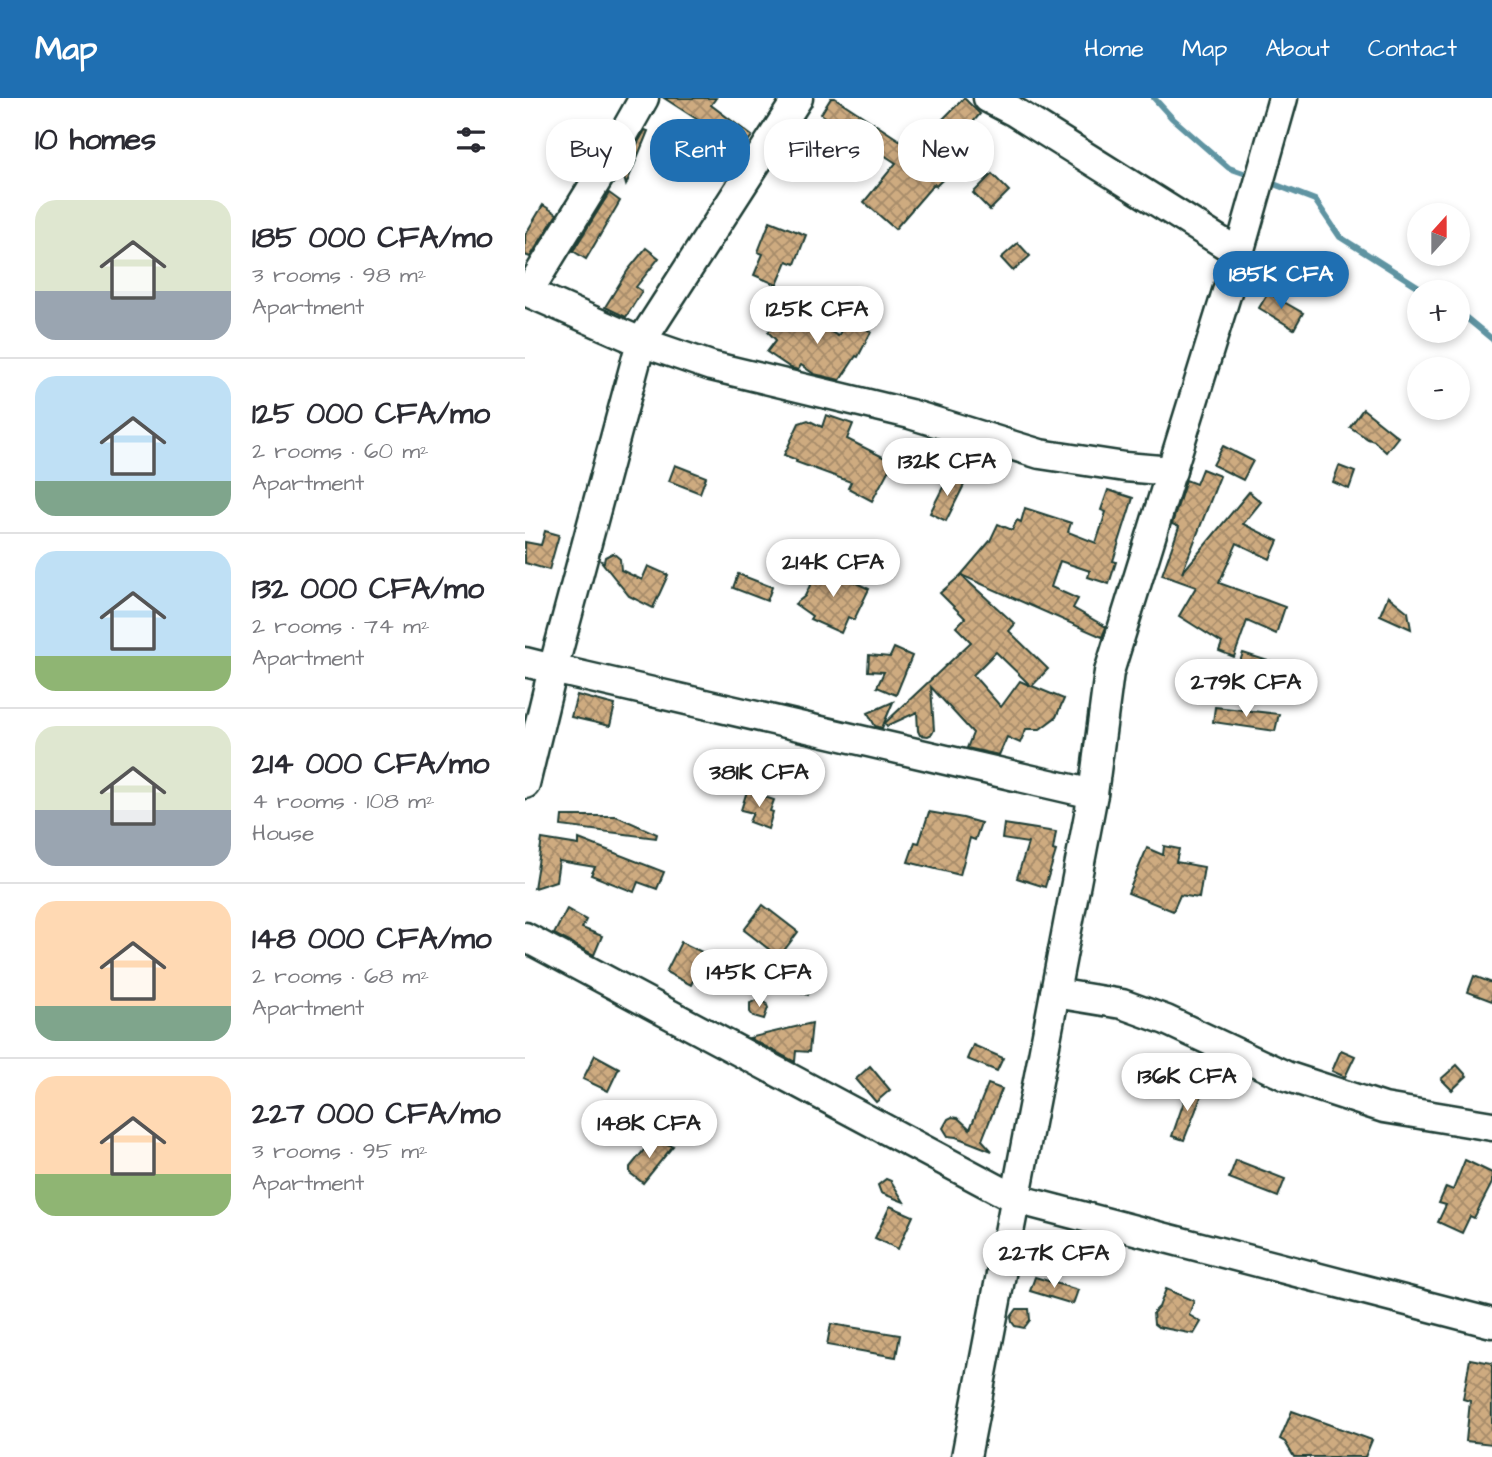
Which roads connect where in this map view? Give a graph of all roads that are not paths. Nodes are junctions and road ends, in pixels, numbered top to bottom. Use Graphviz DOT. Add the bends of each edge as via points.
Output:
graph roads {
  1 [pos="644,98"];
  2 [pos="798,98"];
  3 [pos="988,98"];
  4 [pos="1283,98"];
  5 [pos="1239,253"];
  6 [pos="527,292"];
  7 [pos="641,342"];
  8 [pos="1171,471"];
  9 [pos="525,662"];
  10 [pos="553,669"];
  11 [pos="525,784"];
  12 [pos="1093,794"];
  13 [pos="525,937"];
  14 [pos="1055,993"];
  15 [pos="1492,1126"];
  16 [pos="1016,1199"];
  17 [pos="1492,1323"];
  18 [pos="966,1457"];
  1 -- 6 [label="street"];
  2 -- 7 [label="street"];
  3 -- 5 [label="street"];
  4 -- 5 [label="street"];
  5 -- 8 [label="street"];
  6 -- 7 [label="street"];
  7 -- 8 [label="street" via="711,366 910,414 1040,454"];
  7 -- 10 [label="street"];
  8 -- 12 [label="street" via="1109,672"];
  9 -- 10 [label="street"];
  10 -- 11 [label="street"];
  10 -- 12 [label="street"];
  12 -- 14 [label="street"];
  13 -- 16 [label="street"];
  14 -- 15 [label="street" via="1122,1004 1286,1076 1384,1108"];
  14 -- 16 [label="street"];
  16 -- 17 [label="street"];
  16 -- 18 [label="street"];
}
